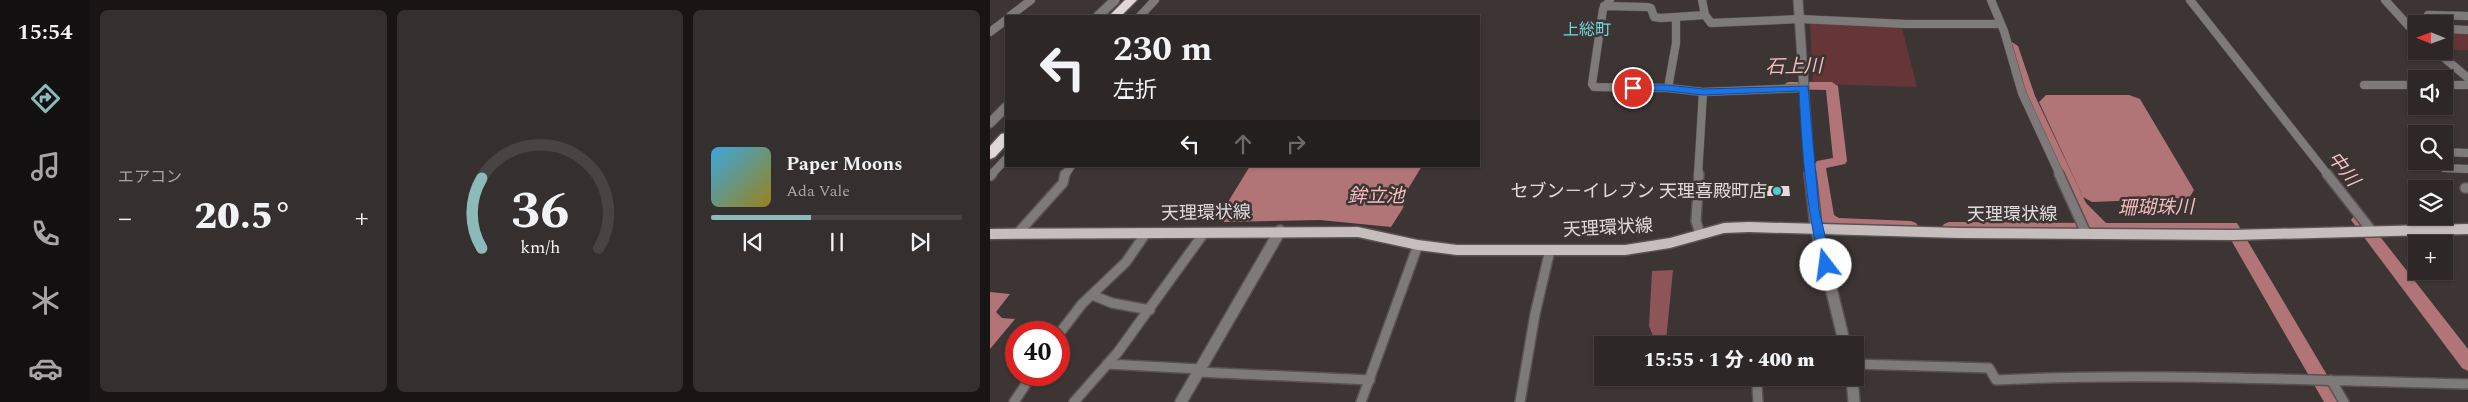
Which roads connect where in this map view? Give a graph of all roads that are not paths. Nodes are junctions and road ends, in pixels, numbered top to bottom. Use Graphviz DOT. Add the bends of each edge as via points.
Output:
graph roads {
  1 [pos="1031,0"];
  2 [pos="1115,0"];
  3 [pos="1131,0"];
  4 [pos="1140,0"];
  5 [pos="1155,0"];
  6 [pos="1702,0"];
  7 [pos="1798,0"];
  8 [pos="1991,0"];
  9 [pos="2190,0"];
  10 [pos="2385,0"];
  11 [pos="1608,3"];
  12 [pos="1011,15"];
  13 [pos="1099,15"];
  14 [pos="1116,15"];
  15 [pos="1125,15"];
  16 [pos="1141,15"];
  17 [pos="1706,15"];
  18 [pos="2453,16"];
  19 [pos="2468,16"];
  20 [pos="1676,18"];
  21 [pos="1800,19"];
  22 [pos="1005,21"];
  23 [pos="2408,23"];
  24 [pos="2001,24"];
  25 [pos="2453,29"];
  26 [pos="2468,30"];
  27 [pos="990,32"];
  28 [pos="2447,60"];
  29 [pos="2468,78"];
  30 [pos="2364,84"];
  31 [pos="2408,85"];
  32 [pos="2453,85"];
  33 [pos="2468,85"];
  34 [pos="1668,86"];
  35 [pos="1804,88"];
  36 [pos="1703,92"];
  37 [pos="1005,108"];
  38 [pos="990,123"];
  39 [pos="1005,128"];
  40 [pos="1005,138"];
  41 [pos="990,143"];
  42 [pos="2453,152"];
  43 [pos="2468,153"];
  44 [pos="990,154"];
  45 [pos="1005,160"];
  46 [pos="1070,167"];
  47 [pos="2453,168"];
  48 [pos="2468,169"];
  49 [pos="990,176"];
  50 [pos="1816,227"];
  51 [pos="2468,229"];
  52 [pos="2366,230"];
  53 [pos="1280,231"];
  54 [pos="1018,233"];
  55 [pos="1146,233"];
  56 [pos="1204,233"];
  57 [pos="2086,233"];
  58 [pos="990,234"];
  59 [pos="1700,234"];
  60 [pos="1418,245"];
  61 [pos="1550,250"];
  62 [pos="1092,296"];
  63 [pos="1150,310"];
  64 [pos="1069,321"];
  65 [pos="1843,336"];
  66 [pos="1107,364"];
  67 [pos="1864,364"];
  68 [pos="1199,371"];
  69 [pos="1370,380"];
  70 [pos="2329,380"];
  71 [pos="2468,384"];
  72 [pos="1025,386"];
  73 [pos="1757,386"];
  74 [pos="1853,386"];
  75 [pos="1014,402"];
  76 [pos="1074,402"];
  77 [pos="1181,402"];
  78 [pos="1361,402"];
  79 [pos="1520,402"];
  80 [pos="1758,402"];
  81 [pos="1854,402"];
  82 [pos="2344,402"];
  1 -- 12 [label="street"];
  2 -- 13 [label="street"];
  3 -- 14 [label="highway"];
  4 -- 15 [label="highway"];
  5 -- 16 [label="street"];
  6 -- 17 [label="street"];
  7 -- 21 [label="street"];
  8 -- 24 [label="street"];
  9 -- 52 [label="street"];
  10 -- 23 [label="street"];
  11 -- 20 [label="street" via="1647,7 1651,8 1654,17"];
  11 -- 34 [label="street" via="1592,84 1598,88"];
  17 -- 20 [label="street"];
  17 -- 21 [label="street" via="1715,23"];
  18 -- 19 [label="street"];
  20 -- 34 [label="street" via="1676,43"];
  21 -- 24 [label="street"];
  21 -- 35 [label="street"];
  22 -- 27 [label="street"];
  24 -- 57 [label="street" via="2026,102"];
  25 -- 26 [label="street"];
  28 -- 29 [label="street"];
  30 -- 31 [label="street"];
  32 -- 33 [label="street"];
  34 -- 36 [label="street"];
  35 -- 36 [label="street"];
  35 -- 50 [label="street"];
  36 -- 59 [label="street" via="1696,221"];
  37 -- 38 [label="street"];
  39 -- 41 [label="highway"];
  40 -- 44 [label="highway"];
  42 -- 43 [label="street"];
  45 -- 49 [label="street"];
  46 -- 54 [label="street" via="1063,183"];
  47 -- 48 [label="street"];
  50 -- 57 [label="main road, 天理環状線" via="1959,233"];
  50 -- 59 [label="main road, 天理環状線" via="1724,228"];
  50 -- 65 [label="street"];
  51 -- 52 [label="main road, 天理環状線"];
  52 -- 57 [label="main road, 天理環状線" via="2238,235"];
  53 -- 56 [label="main road, 天理環状線"];
  53 -- 60 [label="main road, 天理環状線" via="1358,232"];
  53 -- 68 [label="street"];
  54 -- 55 [label="main road, 天理環状線"];
  54 -- 58 [label="main road, 天理環状線"];
  55 -- 56 [label="main road, 天理環状線"];
  55 -- 62 [label="street" via="1126,262"];
  56 -- 63 [label="street"];
  59 -- 61 [label="main road, 天理環状線" via="1634,249"];
  60 -- 61 [label="main road, 天理環状線" via="1457,250"];
  60 -- 69 [label="street"];
  61 -- 79 [label="street"];
  62 -- 63 [label="street"];
  62 -- 64 [label="street"];
  63 -- 66 [label="street"];
  66 -- 68 [label="street"];
  66 -- 76 [label="street"];
  67 -- 70 [label="street" via="1989,368 1996,380 2056,376"];
  68 -- 69 [label="street"];
  68 -- 77 [label="street"];
  69 -- 78 [label="street"];
  70 -- 71 [label="street"];
  70 -- 82 [label="street"];
  72 -- 75 [label="street"];
  73 -- 80 [label="street"];
  74 -- 81 [label="street"];
}
